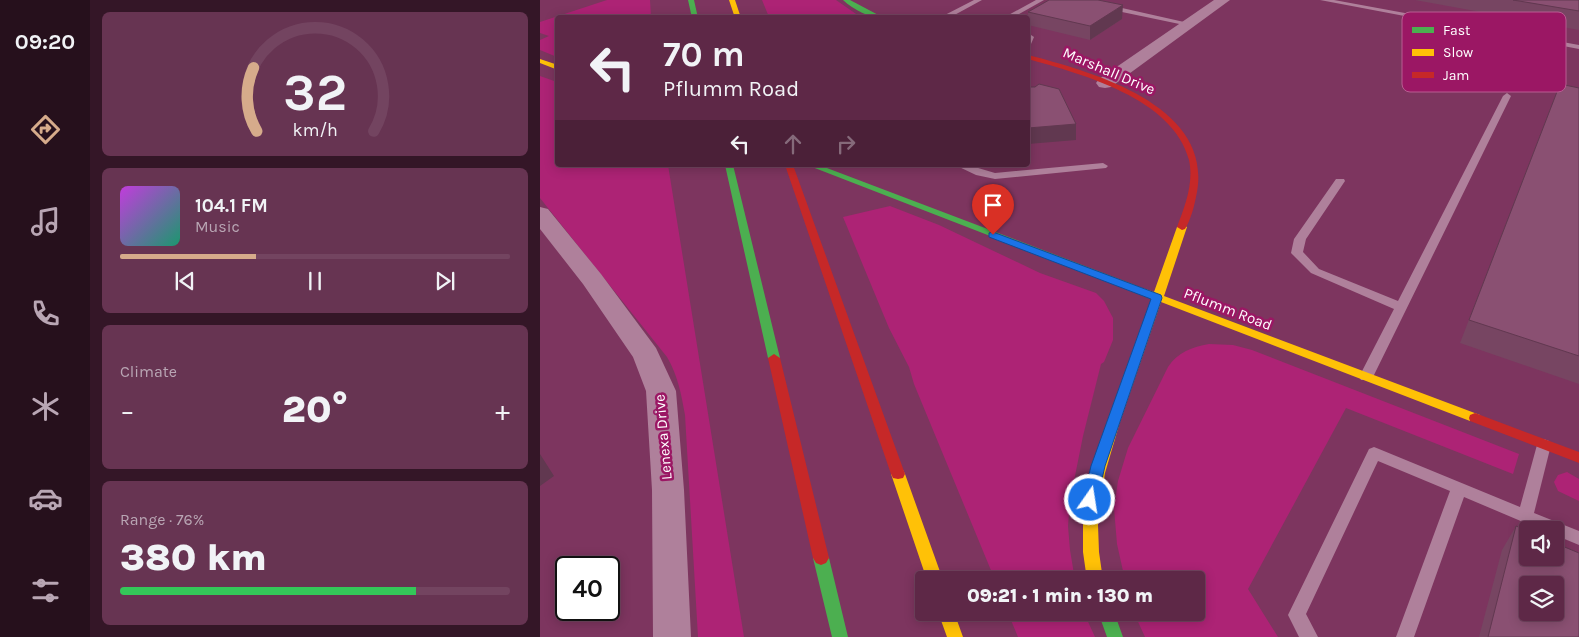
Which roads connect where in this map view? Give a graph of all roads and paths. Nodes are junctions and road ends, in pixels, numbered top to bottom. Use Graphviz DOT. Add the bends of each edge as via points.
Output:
graph roads {
  1 [pos="691,0"];
  2 [pos="732,0"];
  3 [pos="846,0"];
  4 [pos="978,0"];
  5 [pos="1041,0"];
  6 [pos="1223,0"];
  7 [pos="1323,0"];
  8 [pos="1101,8"];
  9 [pos="694,15"];
  10 [pos="737,15"];
  11 [pos="875,15"];
  12 [pos="948,15"];
  13 [pos="1012,15"];
  14 [pos="1402,15"];
  15 [pos="1189,24"];
  16 [pos="1566,45"];
  17 [pos="1579,47"];
  18 [pos="1030,58"];
  19 [pos="540,61"];
  20 [pos="555,67"];
  21 [pos="1106,83"];
  22 [pos="1507,96"];
  23 [pos="1104,166"];
  24 [pos="729,167"];
  25 [pos="790,167"];
  26 [pos="816,167"];
  27 [pos="965,167"];
  28 [pos="1340,181"];
  29 [pos="540,214"];
  30 [pos="1157,298"];
  31 [pos="1401,307"];
  32 [pos="1366,377"];
  33 [pos="1544,445"];
  34 [pos="1579,458"];
  35 [pos="1458,488"];
  36 [pos="1525,516"];
  37 [pos="1579,538"];
  38 [pos="932,571"];
  39 [pos="1094,571"];
  40 [pos="949,621"];
  41 [pos="1109,621"];
  42 [pos="672,637"];
  43 [pos="840,637"];
  44 [pos="955,637"];
  45 [pos="1115,637"];
  46 [pos="1309,637"];
  47 [pos="1405,637"];
  1 -- 9 [label="main road"];
  2 -- 10 [label="main road"];
  3 -- 11 [label="main road"];
  4 -- 12 [label="lane"];
  5 -- 13 [label="lane"];
  6 -- 15 [label="street"];
  7 -- 14 [label="lane"];
  8 -- 15 [label="lane"];
  15 -- 21 [label="street"];
  16 -- 17 [label="lane"];
  18 -- 21 [label="main road, Marshall Drive"];
  19 -- 20 [label="main road"];
  21 -- 30 [label="main road, Marshall Drive" via="1160,111 1181,133 1192,153 1195,172 1193,196"];
  22 -- 31 [label="lane"];
  23 -- 27 [label="lane" via="995,176"];
  24 -- 43 [label="main road"];
  25 -- 38 [label="main road"];
  26 -- 30 [label="main road, Pflumm Road"];
  28 -- 31 [label="lane" via="1300,239 1297,253 1315,272"];
  29 -- 42 [label="street, Lenexa Drive" via="592,279 646,355 660,391 668,480"];
  30 -- 32 [label="main road, Pflumm Road"];
  30 -- 39 [label="main road, Marshall Drive" via="1098,466 1090,500 1089,545"];
  31 -- 32 [label="lane"];
  32 -- 33 [label="main road, Pflumm Road"];
  33 -- 34 [label="main road, Pflumm Road"];
  33 -- 36 [label="lane"];
  35 -- 36 [label="lane"];
  35 -- 46 [label="lane" via="1374,453 1297,615"];
  35 -- 47 [label="lane"];
  36 -- 37 [label="lane"];
  40 -- 44 [label="main road"];
  41 -- 45 [label="main road"];
}
